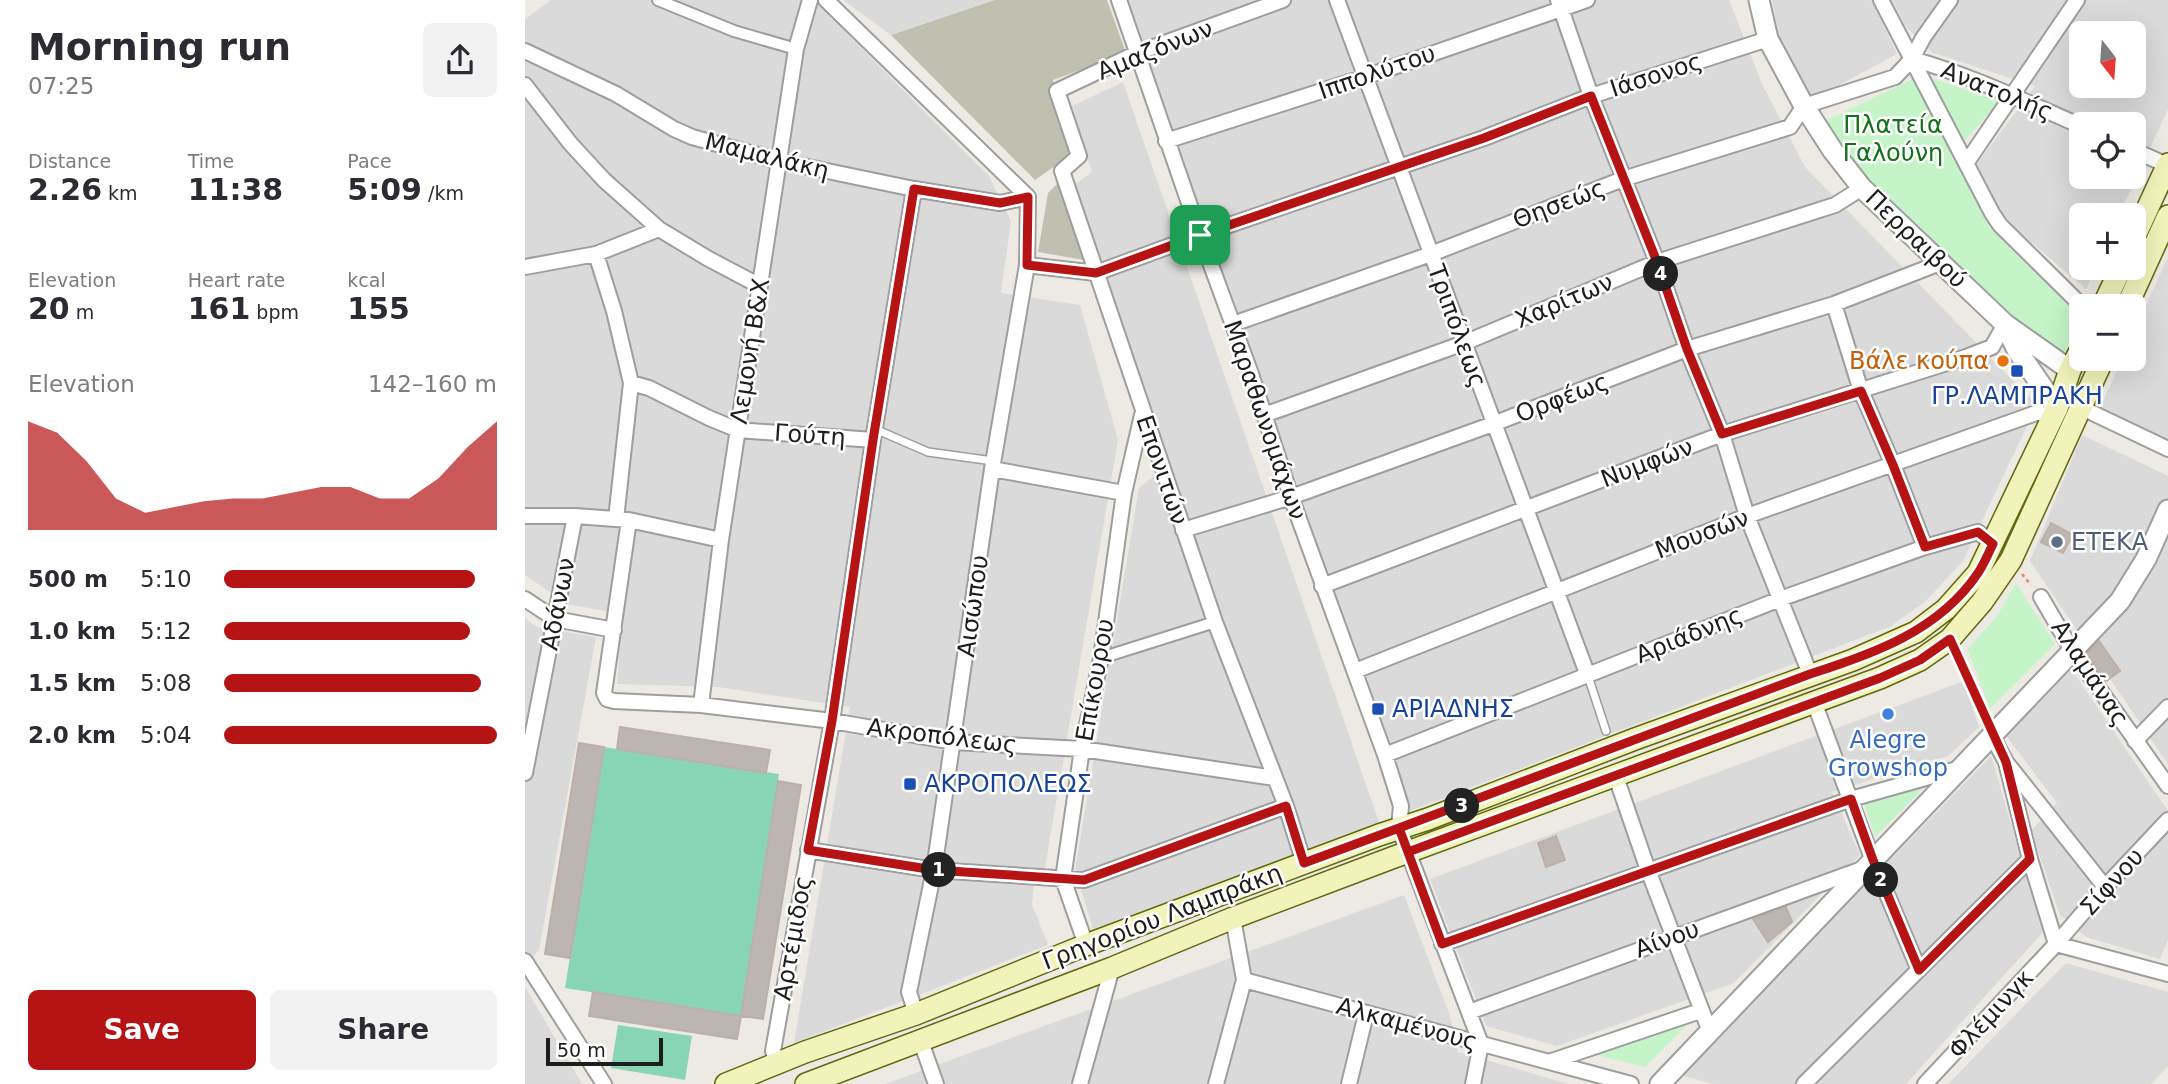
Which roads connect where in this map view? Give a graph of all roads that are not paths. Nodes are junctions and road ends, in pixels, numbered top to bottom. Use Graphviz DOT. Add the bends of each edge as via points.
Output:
graph roads {
  1 [pos="658,0"];
  2 [pos="810,0"];
  3 [pos="826,0"];
  4 [pos="1119,0"];
  5 [pos="1283,0"];
  6 [pos="1337,0"];
  7 [pos="1587,0"];
  8 [pos="1881,0"];
  9 [pos="1949,0"];
  10 [pos="2077,0"];
  11 [pos="1762,1"];
  12 [pos="1559,5"];
  13 [pos="1768,39"];
  14 [pos="796,49"];
  15 [pos="525,51"];
  16 [pos="1137,53"];
  17 [pos="1912,59"];
  18 [pos="1365,76"];
  19 [pos="525,85"];
  20 [pos="1066,85"];
  21 [pos="2011,95"];
  22 [pos="1591,96"];
  23 [pos="1804,106"];
  24 [pos="2069,121"];
  25 [pos="1166,141"];
  26 [pos="2146,156"];
  27 [pos="779,161"];
  28 [pos="1967,163"];
  29 [pos="2168,165"];
  30 [pos="1398,166"];
  31 [pos="1623,179"];
  32 [pos="1863,188"];
  33 [pos="914,189"];
  34 [pos="1028,197"];
  35 [pos="2146,212"];
  36 [pos="2168,216"];
  37 [pos="659,229"];
  38 [pos="1200,235"];
  39 [pos="596,254"];
  40 [pos="1431,254"];
  41 [pos="1657,262"];
  42 [pos="1940,263"];
  43 [pos="1027,265"];
  44 [pos="525,267"];
  45 [pos="1096,273"];
  46 [pos="760,286"];
  47 [pos="2070,294"];
  48 [pos="2132,294"];
  49 [pos="1834,304"];
  50 [pos="1233,324"];
  51 [pos="2005,324"];
  52 [pos="1464,343"];
  53 [pos="1687,349"];
  54 [pos="2069,369"];
  55 [pos="2070,371"];
  56 [pos="2097,371"];
  57 [pos="631,383"];
  58 [pos="1861,391"];
  59 [pos="2080,407"];
  60 [pos="1143,413"];
  61 [pos="2054,414"];
  62 [pos="1264,415"];
  63 [pos="1493,425"];
  64 [pos="738,430"];
  65 [pos="874,434"];
  66 [pos="1722,434"];
  67 [pos="2168,449"];
  68 [pos="993,465"];
  69 [pos="1893,465"];
  70 [pos="1124,493"];
  71 [pos="1291,497"];
  72 [pos="1525,510"];
  73 [pos="2168,510"];
  74 [pos="525,516"];
  75 [pos="575,516"];
  76 [pos="1747,516"];
  77 [pos="622,520"];
  78 [pos="1183,530"];
  79 [pos="721,540"];
  80 [pos="1993,544"];
  81 [pos="1925,547"];
  82 [pos="1322,586"];
  83 [pos="1556,592"];
  84 [pos="2041,597"];
  85 [pos="525,599"];
  86 [pos="1780,599"];
  87 [pos="555,619"];
  88 [pos="1215,622"];
  89 [pos="614,630"];
  90 [pos="2073,652"];
  91 [pos="1101,658"];
  92 [pos="1355,671"];
  93 [pos="1810,674"];
  94 [pos="1588,676"];
  95 [pos="1814,702"];
  96 [pos="701,705"];
  97 [pos="2168,707"];
  98 [pos="832,721"];
  99 [pos="1606,731"];
  100 [pos="1992,736"];
  101 [pos="2135,741"];
  102 [pos="954,742"];
  103 [pos="1082,749"];
  104 [pos="1385,755"];
  105 [pos="2006,762"];
  106 [pos="1962,768"];
  107 [pos="525,774"];
  108 [pos="1615,774"];
  109 [pos="1274,778"];
  110 [pos="2168,786"];
  111 [pos="1851,799"];
  112 [pos="1286,806"];
  113 [pos="2168,820"];
  114 [pos="1403,840"];
  115 [pos="808,850"];
  116 [pos="2030,859"];
  117 [pos="1304,863"];
  118 [pos="1870,864"];
  119 [pos="934,870"];
  120 [pos="1648,870"];
  121 [pos="1063,879"];
  122 [pos="2105,887"];
  123 [pos="1233,918"];
  124 [pos="1672,936"];
  125 [pos="1442,944"];
  126 [pos="2056,944"];
  127 [pos="1086,945"];
  128 [pos="525,961"];
  129 [pos="1112,968"];
  130 [pos="1919,970"];
  131 [pos="2168,974"];
  132 [pos="1244,980"];
  133 [pos="1700,1011"];
  134 [pos="1469,1012"];
  135 [pos="916,1014"];
  136 [pos="1366,1014"];
  137 [pos="1710,1032"];
  138 [pos="920,1039"];
  139 [pos="1481,1044"];
  140 [pos="1548,1062"];
  141 [pos="777,1064"];
  142 [pos="604,1084"];
  143 [pos="726,1084"];
  144 [pos="806,1084"];
  145 [pos="936,1084"];
  146 [pos="1080,1084"];
  147 [pos="1216,1084"];
  148 [pos="1349,1084"];
  149 [pos="1473,1084"];
  150 [pos="1631,1084"];
  151 [pos="1660,1084"];
  152 [pos="1804,1084"];
  153 [pos="1925,1084"];
  1 -- 14 [label="street" via="734,31"];
  2 -- 14 [label="street, Λεμονή Β&Χ"];
  3 -- 34 [label="street"];
  4 -- 16 [label="street, Μαραθωνομάχων"];
  5 -- 16 [label="street, Αμαζόνων"];
  6 -- 18 [label="street, Τριπόλεως"];
  7 -- 12 [label="street, Ιππολύτου"];
  8 -- 17 [label="street"];
  9 -- 17 [label="street"];
  10 -- 21 [label="street"];
  11 -- 13 [label="street, Περραιβού"];
  12 -- 18 [label="street, Ιππολύτου"];
  12 -- 22 [label="street"];
  13 -- 22 [label="street, Ιάσονος"];
  13 -- 23 [label="street, Περραιβού"];
  14 -- 27 [label="street, Λεμονή Β&Χ"];
  15 -- 27 [label="street, Μαμαλάκη" via="692,137"];
  16 -- 20 [label="street, Αμαζόνων"];
  16 -- 25 [label="street, Μαραθωνομάχων"];
  17 -- 21 [label="street, Ανατολής"];
  17 -- 23 [label="street, Θησεώς" via="1895,77"];
  17 -- 28 [label="street"];
  18 -- 25 [label="street, Ιππολύτου"];
  18 -- 30 [label="street, Τριπόλεως"];
  19 -- 37 [label="street" via="604,180"];
  20 -- 45 [label="street, Επονιτών" via="1057,91 1079,156 1062,171"];
  21 -- 24 [label="street, Ανατολής"];
  21 -- 28 [label="street"];
  22 -- 30 [label="street, Ιάσονος"];
  22 -- 31 [label="street"];
  23 -- 31 [label="street, Θησεώς" via="1790,127"];
  23 -- 32 [label="street, Περραιβού"];
  25 -- 38 [label="street, Μαραθωνομάχων"];
  26 -- 29 [label="street"];
  27 -- 33 [label="street, Μαμαλάκη"];
  27 -- 46 [label="street, Λεμονή Β&Χ"];
  28 -- 47 [label="street" via="2000,225"];
  29 -- 35 [label="main road"];
  30 -- 38 [label="street, Ιάσονος"];
  30 -- 40 [label="street, Τριπόλεως"];
  31 -- 40 [label="street, Θησεώς"];
  31 -- 41 [label="street"];
  32 -- 41 [label="street, Χαρίτων" via="1835,205"];
  32 -- 42 [label="street, Περραιβού"];
  33 -- 34 [label="street, Μαμαλάκη" via="1000,203"];
  33 -- 65 [label="street, Αρτέμιδος"];
  34 -- 43 [label="street, Αισώπου"];
  36 -- 48 [label="main road"];
  37 -- 39 [label="street"];
  37 -- 46 [label="street"];
  38 -- 45 [label="street, Ιάσονος"];
  38 -- 50 [label="street, Μαραθωνομάχων"];
  39 -- 44 [label="street"];
  39 -- 57 [label="street"];
  40 -- 50 [label="street, Θησεώς"];
  40 -- 52 [label="street, Τριπόλεως"];
  41 -- 52 [label="street, Χαρίτων"];
  41 -- 53 [label="street"];
  42 -- 49 [label="street, Ορφέως"];
  42 -- 51 [label="street, Περραιβού"];
  43 -- 45 [label="street, Ιάσονος"];
  43 -- 68 [label="street, Αισώπου"];
  45 -- 60 [label="street, Επονιτών"];
  46 -- 64 [label="street, Λεμονή Β&Χ"];
  49 -- 53 [label="street, Ορφέως"];
  49 -- 58 [label="street"];
  50 -- 62 [label="street, Μαραθωνομάχων"];
  51 -- 54 [label="street, Περραιβού"];
  51 -- 58 [label="street, Νυμφών" via="1992,347"];
  51 -- 61 [label="street, Περραιβού"];
  52 -- 62 [label="street, Χαρίτων"];
  52 -- 63 [label="street, Τριπόλεως"];
  53 -- 63 [label="street, Ορφέως"];
  53 -- 66 [label="street"];
  55 -- 61 [label="main road, Γρηγορίου Λαμπράκη"];
  56 -- 59 [label="main road, Γρηγορίου Λαμπράκη"];
  57 -- 64 [label="street, Γούτη"];
  57 -- 77 [label="street"];
  58 -- 66 [label="street, Νυμφών"];
  58 -- 69 [label="street"];
  59 -- 67 [label="street"];
  59 -- 95 [label="main road, Γρηγορίου Λαμπράκη" via="2011,560 1950,639 1920,660"];
  60 -- 70 [label="street, Επίκουρου"];
  60 -- 78 [label="street, Επονιτών"];
  61 -- 69 [label="street, Μουσών" via="2039,412"];
  61 -- 80 [label="main road, Γρηγορίου Λαμπράκη"];
  62 -- 71 [label="street, Μαραθωνομάχων"];
  63 -- 71 [label="street, Ορφέως"];
  63 -- 72 [label="street, Τριπόλεως"];
  64 -- 65 [label="street, Γούτη"];
  64 -- 79 [label="street, Λεμονή Β&Χ"];
  65 -- 68 [label="lane, Γούτη" via="927,452"];
  65 -- 98 [label="street, Αρτέμιδος"];
  66 -- 72 [label="street, Νυμφών"];
  66 -- 76 [label="street"];
  68 -- 70 [label="street, Γούτη"];
  68 -- 102 [label="street, Αισώπου"];
  69 -- 76 [label="street, Μουσών"];
  69 -- 81 [label="street"];
  70 -- 91 [label="street, Επίκουρου"];
  71 -- 78 [label="street, Ορφέως"];
  71 -- 82 [label="street, Μαραθωνομάχων"];
  72 -- 82 [label="street, Νυμφών"];
  72 -- 83 [label="street, Τριπόλεως"];
  73 -- 90 [label="street" via="2120,601"];
  74 -- 75 [label="street"];
  75 -- 77 [label="street"];
  75 -- 87 [label="street, Αδάνων"];
  76 -- 83 [label="street, Μουσών"];
  76 -- 86 [label="street"];
  77 -- 79 [label="street"];
  77 -- 89 [label="street"];
  78 -- 88 [label="street, Επονιτών"];
  79 -- 96 [label="street, Λεμονή Β&Χ"];
  80 -- 81 [label="street, Αριάδνης" via="1978,532"];
  80 -- 93 [label="main road, Γρηγορίου Λαμπράκη" via="1978,573 1946,609 1916,632"];
  81 -- 86 [label="street, Αριάδνης"];
  82 -- 92 [label="street, Μαραθωνομάχων"];
  83 -- 92 [label="street, Μουσών"];
  83 -- 94 [label="street, Τριπόλεως"];
  84 -- 90 [label="street, Αλαμάνας"];
  85 -- 87 [label="street"];
  86 -- 93 [label="street"];
  86 -- 94 [label="street, Αριάδνης"];
  87 -- 89 [label="street"];
  87 -- 107 [label="street, Αδάνων"];
  88 -- 91 [label="street"];
  88 -- 109 [label="street, Επονιτών"];
  89 -- 96 [label="street, Ακροπόλεως" via="604,693 607,699"];
  90 -- 100 [label="street"];
  90 -- 101 [label="street, Αλαμάνας"];
  91 -- 103 [label="street, Επίκουρου"];
  92 -- 104 [label="street, Μαραθωνομάχων"];
  93 -- 114 [label="main road, Γρηγορίου Λαμπράκη"];
  94 -- 99 [label="lane, Τριπόλεως"];
  94 -- 104 [label="street, Αριάδνης"];
  95 -- 108 [label="main road, Γρηγορίου Λαμπράκη"];
  95 -- 111 [label="street"];
  96 -- 98 [label="street, Ακροπόλεως"];
  97 -- 101 [label="street"];
  98 -- 102 [label="street, Ακροπόλεως"];
  98 -- 115 [label="street, Αρτέμιδος"];
  100 -- 105 [label="street"];
  100 -- 106 [label="street"];
  101 -- 110 [label="street, Αλαμάνας"];
  102 -- 103 [label="street, Ακροπόλεως"];
  102 -- 119 [label="street, Αισώπου"];
  103 -- 109 [label="street, Ακροπόλεως"];
  103 -- 121 [label="street, Επίκουρου"];
  104 -- 114 [label="street, Μαραθωνομάχων" via="1401,806"];
  105 -- 116 [label="street"];
  105 -- 122 [label="street"];
  106 -- 111 [label="street"];
  106 -- 118 [label="street"];
  108 -- 114 [label="main road, Γρηγορίου Λαμπράκη"];
  108 -- 120 [label="street"];
  109 -- 112 [label="street, Επονιτών"];
  111 -- 118 [label="street"];
  111 -- 120 [label="street"];
  112 -- 117 [label="street, Επονιτών"];
  112 -- 121 [label="street" via="1084,880"];
  113 -- 122 [label="street, Σίφνου"];
  114 -- 117 [label="main road, Γρηγορίου Λαμπράκη"];
  114 -- 123 [label="main road, Γρηγορίου Λαμπράκη"];
  114 -- 125 [label="street, Μαραθωνομάχων"];
  115 -- 119 [label="street"];
  115 -- 141 [label="street, Αρτέμιδος" via="773,1051"];
  116 -- 126 [label="street"];
  116 -- 130 [label="street"];
  117 -- 127 [label="main road, Γρηγορίου Λαμπράκη"];
  118 -- 124 [label="street, Αίνου"];
  118 -- 130 [label="street"];
  118 -- 137 [label="street"];
  119 -- 121 [label="street"];
  119 -- 135 [label="street, Αισώπου" via="909,992"];
  120 -- 124 [label="street"];
  120 -- 125 [label="street"];
  121 -- 127 [label="street, Επίκουρου"];
  122 -- 126 [label="street, Σίφνου"];
  123 -- 129 [label="main road, Γρηγορίου Λαμπράκη"];
  123 -- 132 [label="street"];
  124 -- 133 [label="street"];
  124 -- 134 [label="street, Αίνου"];
  125 -- 134 [label="street, Μαραθωνομάχων"];
  126 -- 131 [label="street"];
  126 -- 153 [label="street, Φλέμινγκ"];
  127 -- 135 [label="main road, Γρηγορίου Λαμπράκη"];
  128 -- 142 [label="street"];
  129 -- 138 [label="main road, Γρηγορίου Λαμπράκη"];
  129 -- 146 [label="street"];
  130 -- 152 [label="street"];
  132 -- 136 [label="street, Αλκαμένους"];
  132 -- 147 [label="street"];
  133 -- 137 [label="street"];
  133 -- 140 [label="street"];
  134 -- 139 [label="street, Μαραθωνομάχων"];
  135 -- 141 [label="main road, Γρηγορίου Λαμπράκη"];
  136 -- 139 [label="street, Αλκαμένους"];
  136 -- 148 [label="street"];
  137 -- 151 [label="street"];
  138 -- 144 [label="main road, Γρηγορίου Λαμπράκη"];
  138 -- 145 [label="street"];
  139 -- 140 [label="street, Αλκαμένους"];
  139 -- 149 [label="street"];
  140 -- 150 [label="street, Αλκαμένους"];
  141 -- 143 [label="main road, Γρηγορίου Λαμπράκη"];
}
